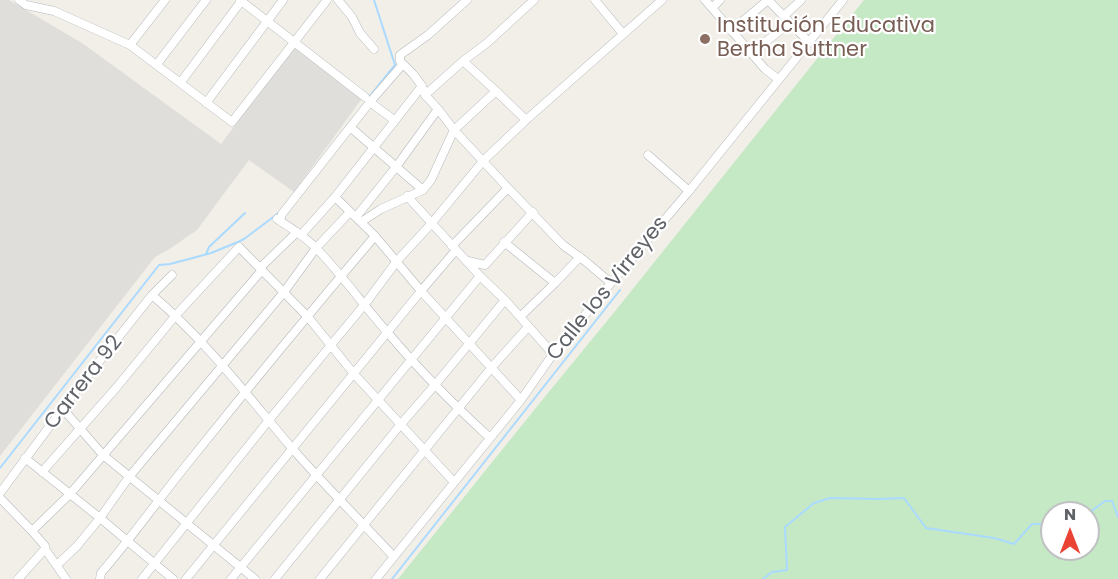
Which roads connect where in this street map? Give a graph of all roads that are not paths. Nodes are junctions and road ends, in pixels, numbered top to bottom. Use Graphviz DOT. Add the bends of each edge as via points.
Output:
graph roads {
  1 [pos="19,0"];
  2 [pos="48,0"];
  3 [pos="165,0"];
  4 [pos="206,0"];
  5 [pos="241,0"];
  6 [pos="284,0"];
  7 [pos="327,0"];
  8 [pos="338,0"];
  9 [pos="450,0"];
  10 [pos="467,0"];
  11 [pos="534,0"];
  12 [pos="595,0"];
  13 [pos="662,0"];
  14 [pos="705,0"];
  15 [pos="720,0"];
  16 [pos="768,0"];
  17 [pos="801,0"];
  18 [pos="843,0"];
  19 [pos="652,3"];
  20 [pos="41,8"];
  21 [pos="457,8"];
  22 [pos="712,8"];
  23 [pos="784,16"];
  24 [pos="267,21"];
  25 [pos="790,23"];
  26 [pos="731,31"];
  27 [pos="623,34"];
  28 [pos="808,41"];
  29 [pos="294,43"];
  30 [pos="130,45"];
  31 [pos="374,49"];
  32 [pos="751,53"];
  33 [pos="463,61"];
  34 [pos="157,64"];
  35 [pos="403,64"];
  36 [pos="778,79"];
  37 [pos="181,82"];
  38 [pos="422,86"];
  39 [pos="496,91"];
  40 [pos="425,95"];
  41 [pos="368,100"];
  42 [pos="206,103"];
  43 [pos="438,109"];
  44 [pos="394,120"];
  45 [pos="526,120"];
  46 [pos="350,127"];
  47 [pos="454,130"];
  48 [pos="375,147"];
  49 [pos="648,155"];
  50 [pos="483,161"];
  51 [pos="396,166"];
  52 [pos="508,188"];
  53 [pos="423,190"];
  54 [pos="689,191"];
  55 [pos="407,196"];
  56 [pos="335,197"];
  57 [pos="533,212"];
  58 [pos="356,217"];
  59 [pos="432,224"];
  60 [pos="299,234"];
  61 [pos="375,236"];
  62 [pos="504,242"];
  63 [pos="316,248"];
  64 [pos="454,248"];
  65 [pos="579,257"];
  66 [pos="397,261"];
  67 [pos="467,261"];
  68 [pos="485,265"];
  69 [pos="261,269"];
  70 [pos="172,275"];
  71 [pos="479,275"];
  72 [pos="341,276"];
  73 [pos="555,283"];
  74 [pos="611,283"];
  75 [pos="421,291"];
  76 [pos="284,292"];
  77 [pos="153,296"];
  78 [pos="505,300"];
  79 [pos="365,304"];
  80 [pos="176,315"];
  81 [pos="308,317"];
  82 [pos="520,317"];
  83 [pos="445,318"];
  84 [pos="528,327"];
  85 [pos="387,333"];
  86 [pos="201,342"];
  87 [pos="468,343"];
  88 [pos="332,345"];
  89 [pos="553,354"];
  90 [pos="411,359"];
  91 [pos="223,366"];
  92 [pos="492,368"];
  93 [pos="354,374"];
  94 [pos="435,385"];
  95 [pos="245,392"];
  96 [pos="378,399"];
  97 [pos="521,400"];
  98 [pos="459,409"];
  99 [pos="63,410"];
  100 [pos="269,420"];
  101 [pos="401,424"];
  102 [pos="80,430"];
  103 [pos="490,438"];
  104 [pos="293,448"];
  105 [pos="425,452"];
  106 [pos="103,455"];
  107 [pos="25,458"];
  108 [pos="42,472"];
  109 [pos="317,474"];
  110 [pos="129,477"];
  111 [pos="454,482"];
  112 [pos="0,493"];
  113 [pos="70,494"];
  114 [pos="0,498"];
  115 [pos="340,499"];
  116 [pos="158,500"];
  117 [pos="100,518"];
  118 [pos="186,523"];
  119 [pos="364,525"];
  120 [pos="32,531"];
  121 [pos="128,542"];
  122 [pos="213,546"];
  123 [pos="45,549"];
  124 [pos="394,557"];
  125 [pos="155,564"];
  126 [pos="57,565"];
  127 [pos="240,567"];
  128 [pos="18,579"];
  129 [pos="66,579"];
  130 [pos="100,579"];
  131 [pos="142,579"];
  132 [pos="173,579"];
  133 [pos="186,579"];
  134 [pos="231,579"];
  135 [pos="255,579"];
  136 [pos="275,579"];
  137 [pos="320,579"];
  138 [pos="376,579"];
  1 -- 20 [label="street"];
  2 -- 20 [label="street"];
  3 -- 30 [label="street"];
  4 -- 34 [label="street"];
  5 -- 24 [label="street"];
  5 -- 37 [label="street"];
  6 -- 24 [label="street"];
  7 -- 29 [label="street"];
  8 -- 31 [label="street"];
  9 -- 21 [label="street"];
  10 -- 21 [label="street"];
  11 -- 33 [label="street"];
  12 -- 27 [label="street"];
  13 -- 19 [label="street"];
  14 -- 22 [label="street"];
  15 -- 22 [label="street"];
  16 -- 23 [label="street"];
  16 -- 26 [label="street"];
  17 -- 23 [label="street"];
  18 -- 28 [label="street, Calle los Virreyes"];
  19 -- 27 [label="street"];
  20 -- 30 [label="street"];
  21 -- 35 [label="street" via="400,55"];
  22 -- 26 [label="street"];
  23 -- 25 [label="street"];
  24 -- 29 [label="street"];
  24 -- 42 [label="street"];
  25 -- 28 [label="street"];
  25 -- 32 [label="street"];
  26 -- 32 [label="street"];
  27 -- 45 [label="street"];
  28 -- 36 [label="street, Calle los Virreyes"];
  29 -- 41 [label="street"];
  29 -- 42 [label="street" via="232,122"];
  30 -- 34 [label="street"];
  32 -- 36 [label="street"];
  33 -- 39 [label="street"];
  33 -- 40 [label="street"];
  34 -- 37 [label="street"];
  35 -- 38 [label="street"];
  35 -- 41 [label="street"];
  36 -- 54 [label="street, Calle los Virreyes"];
  37 -- 42 [label="street"];
  38 -- 40 [label="street"];
  38 -- 44 [label="street"];
  39 -- 45 [label="street"];
  39 -- 47 [label="street"];
  40 -- 43 [label="street"];
  41 -- 44 [label="street"];
  41 -- 46 [label="street"];
  43 -- 47 [label="street"];
  43 -- 51 [label="street"];
  44 -- 48 [label="street"];
  45 -- 50 [label="street"];
  46 -- 48 [label="street"];
  46 -- 60 [label="street" via="278,219"];
  47 -- 50 [label="street"];
  47 -- 53 [label="street"];
  48 -- 51 [label="street"];
  48 -- 56 [label="street"];
  49 -- 54 [label="street"];
  50 -- 52 [label="street"];
  50 -- 59 [label="street"];
  51 -- 53 [label="street"];
  51 -- 58 [label="street"];
  52 -- 57 [label="street"];
  52 -- 64 [label="street"];
  53 -- 55 [label="street"];
  54 -- 74 [label="street, Calle los Virreyes"];
  55 -- 58 [label="street"];
  55 -- 59 [label="street"];
  56 -- 58 [label="street"];
  56 -- 60 [label="street"];
  57 -- 62 [label="street"];
  57 -- 65 [label="street"];
  58 -- 61 [label="street"];
  58 -- 63 [label="street"];
  59 -- 64 [label="street"];
  59 -- 66 [label="street"];
  60 -- 63 [label="street"];
  60 -- 69 [label="street"];
  61 -- 66 [label="street"];
  61 -- 72 [label="street"];
  62 -- 68 [label="street"];
  62 -- 73 [label="street"];
  63 -- 72 [label="street"];
  63 -- 76 [label="street"];
  64 -- 67 [label="street"];
  64 -- 75 [label="street"];
  65 -- 73 [label="street"];
  65 -- 74 [label="street"];
  66 -- 75 [label="street"];
  66 -- 79 [label="street"];
  67 -- 68 [label="street"];
  67 -- 71 [label="street"];
  68 -- 71 [label="street"];
  69 -- 76 [label="street"];
  69 -- 80 [label="street" via="239,246"];
  69 -- 86 [label="street"];
  70 -- 77 [label="street, Carrera 92"];
  71 -- 78 [label="street"];
  71 -- 83 [label="street"];
  72 -- 79 [label="street"];
  72 -- 81 [label="street"];
  73 -- 82 [label="street"];
  74 -- 89 [label="street, Calle los Virreyes"];
  75 -- 83 [label="street"];
  75 -- 85 [label="street"];
  76 -- 81 [label="street"];
  76 -- 91 [label="street"];
  77 -- 80 [label="street"];
  77 -- 99 [label="street, Carrera 92"];
  78 -- 82 [label="street"];
  78 -- 87 [label="street"];
  79 -- 85 [label="street"];
  79 -- 88 [label="street"];
  80 -- 86 [label="street"];
  80 -- 102 [label="street"];
  81 -- 88 [label="street"];
  81 -- 95 [label="street"];
  82 -- 84 [label="street"];
  83 -- 87 [label="street"];
  83 -- 90 [label="street"];
  84 -- 89 [label="street"];
  84 -- 92 [label="street"];
  85 -- 90 [label="street"];
  85 -- 93 [label="street"];
  86 -- 91 [label="street"];
  86 -- 106 [label="street"];
  87 -- 92 [label="street"];
  87 -- 94 [label="street"];
  88 -- 93 [label="street"];
  88 -- 100 [label="street"];
  89 -- 97 [label="street, Calle los Virreyes"];
  90 -- 94 [label="street"];
  90 -- 96 [label="street"];
  91 -- 95 [label="street"];
  91 -- 110 [label="street"];
  92 -- 97 [label="street"];
  92 -- 98 [label="street"];
  93 -- 96 [label="street"];
  93 -- 104 [label="street"];
  94 -- 98 [label="street"];
  94 -- 101 [label="street"];
  95 -- 100 [label="street"];
  95 -- 116 [label="street"];
  96 -- 101 [label="street"];
  96 -- 109 [label="street"];
  97 -- 103 [label="street, Calle los Virreyes"];
  98 -- 103 [label="street"];
  98 -- 105 [label="street"];
  99 -- 102 [label="street"];
  99 -- 107 [label="street, Carrera 92"];
  100 -- 104 [label="street"];
  100 -- 118 [label="street"];
  101 -- 105 [label="street"];
  101 -- 115 [label="street"];
  102 -- 106 [label="street"];
  102 -- 108 [label="street"];
  103 -- 111 [label="street, Calle los Virreyes"];
  104 -- 109 [label="street"];
  104 -- 122 [label="street"];
  105 -- 111 [label="street"];
  105 -- 119 [label="street"];
  106 -- 110 [label="street"];
  106 -- 113 [label="street"];
  107 -- 108 [label="street"];
  107 -- 112 [label="street, Carrera 92"];
  108 -- 113 [label="street"];
  109 -- 115 [label="street"];
  109 -- 127 [label="street"];
  110 -- 116 [label="street"];
  110 -- 117 [label="street"];
  111 -- 124 [label="street, Calle los Virreyes"];
  113 -- 117 [label="street"];
  113 -- 120 [label="street"];
  114 -- 120 [label="street"];
  115 -- 119 [label="street"];
  115 -- 136 [label="street"];
  116 -- 118 [label="street"];
  116 -- 121 [label="street"];
  117 -- 121 [label="street"];
  117 -- 126 [label="street"];
  118 -- 122 [label="street"];
  118 -- 125 [label="street"];
  119 -- 124 [label="street"];
  119 -- 137 [label="street"];
  120 -- 123 [label="street"];
  121 -- 125 [label="street"];
  121 -- 130 [label="street"];
  122 -- 127 [label="street"];
  122 -- 133 [label="street"];
  123 -- 126 [label="street"];
  123 -- 128 [label="street"];
  124 -- 138 [label="street, Calle los Virreyes"];
  125 -- 131 [label="street"];
  125 -- 132 [label="street"];
  126 -- 129 [label="street"];
  127 -- 134 [label="street"];
  127 -- 135 [label="street"];
}
